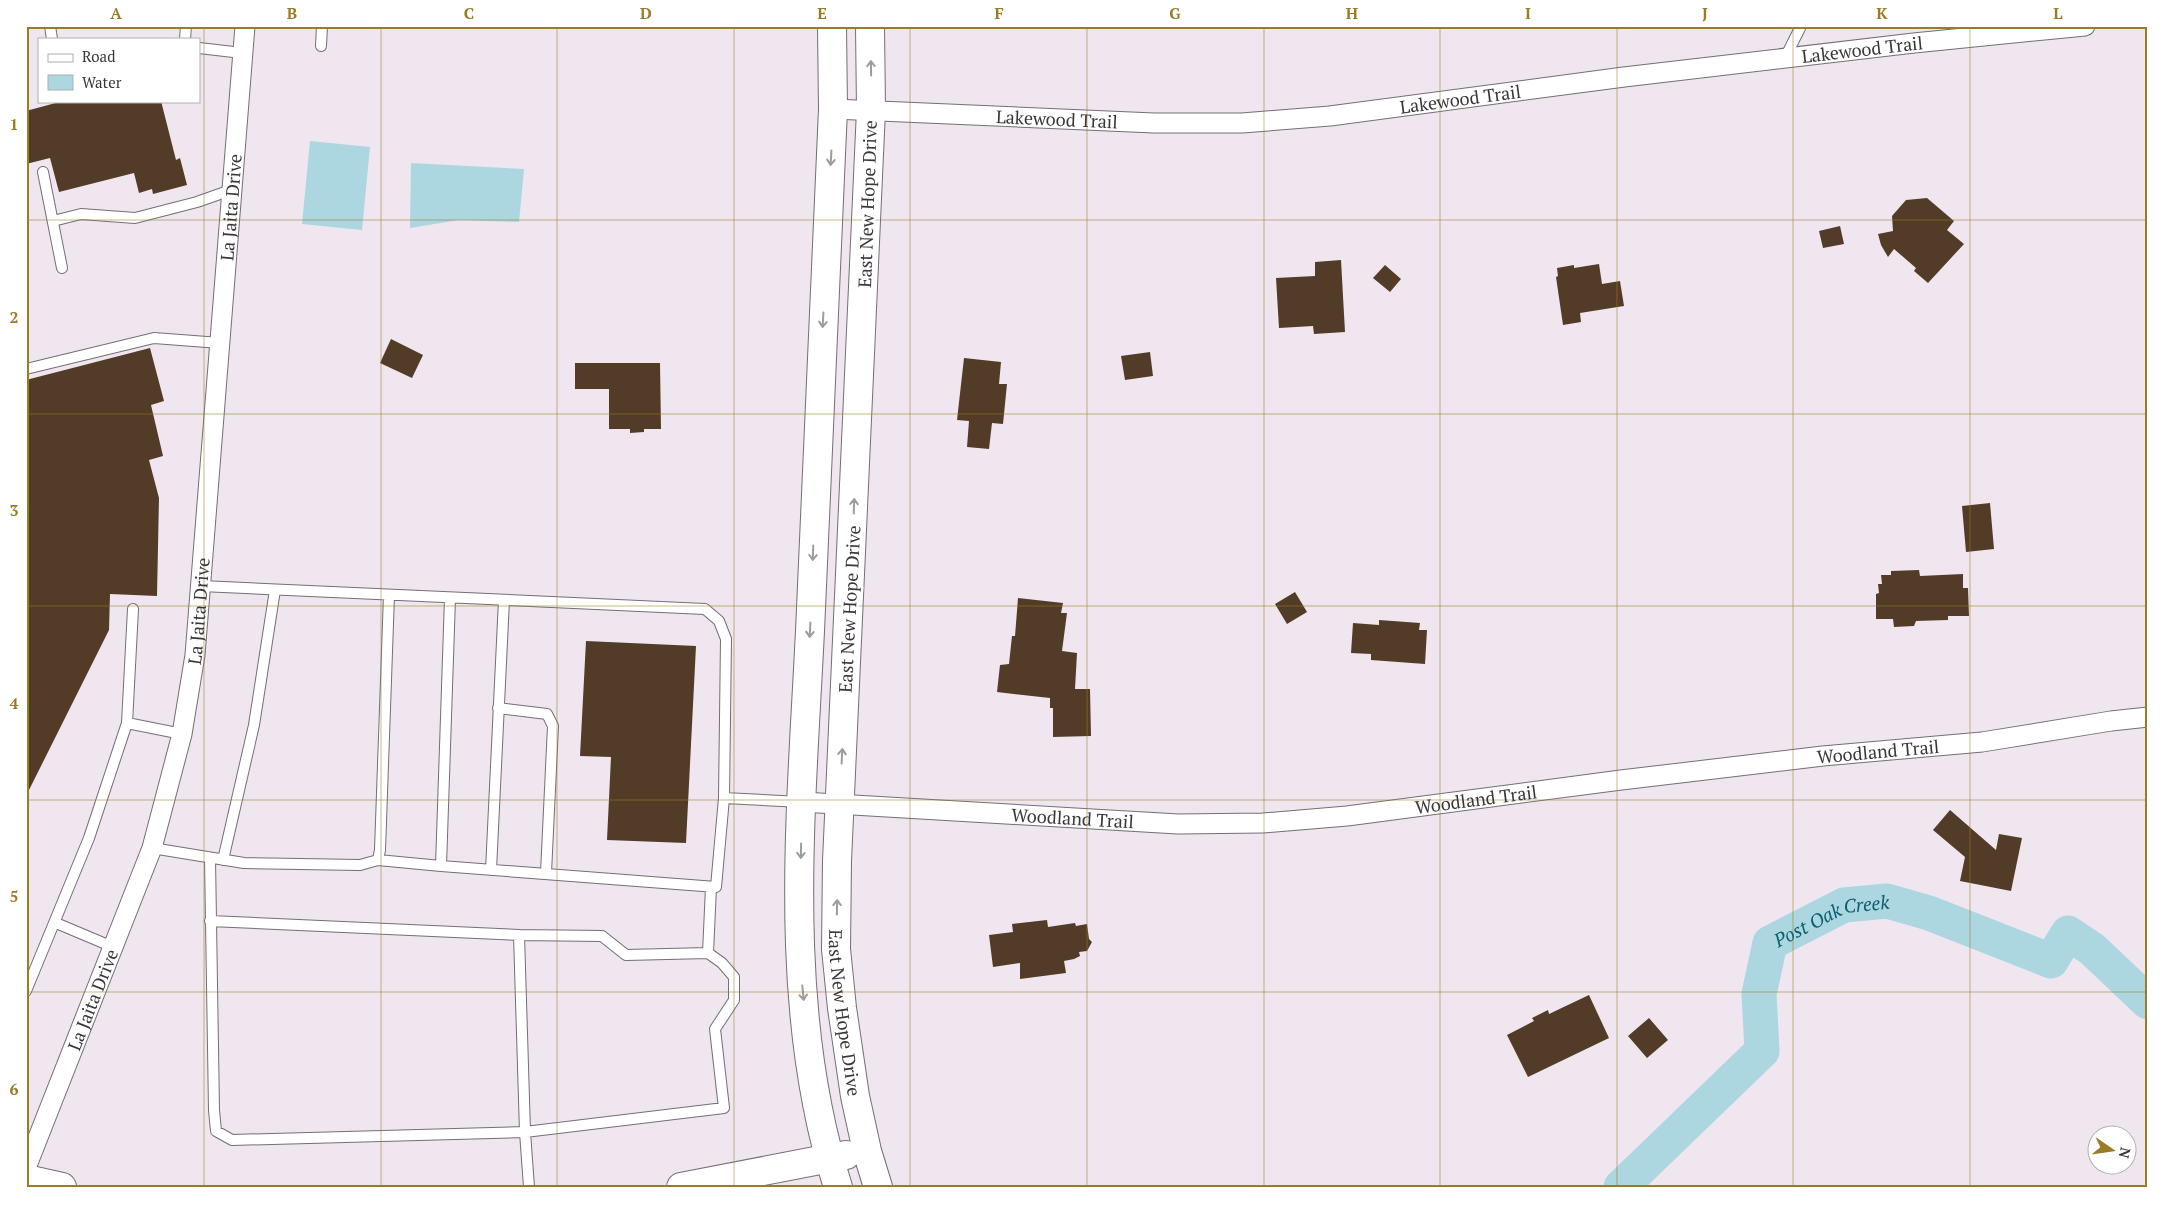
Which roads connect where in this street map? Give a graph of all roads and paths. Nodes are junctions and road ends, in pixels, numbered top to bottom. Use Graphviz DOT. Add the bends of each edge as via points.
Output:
graph roads {
  1 [pos="245,26"];
  2 [pos="322,26"];
  3 [pos="832,26"];
  4 [pos="870,26"];
  5 [pos="1801,26"];
  6 [pos="2085,26"];
  7 [pos="321,46"];
  8 [pos="200,48"];
  9 [pos="242,53"];
  10 [pos="1785,58"];
  11 [pos="833,109"];
  12 [pos="871,110"];
  13 [pos="43,172"];
  14 [pos="231,190"];
  15 [pos="53,221"];
  16 [pos="62,268"];
  17 [pos="220,343"];
  18 [pos="26,369"];
  19 [pos="201,586"];
  20 [pos="275,590"];
  21 [pos="390,595"];
  22 [pos="450,598"];
  23 [pos="504,600"];
  24 [pos="133,609"];
  25 [pos="498,708"];
  26 [pos="2148,718"];
  27 [pos="127,723"];
  28 [pos="182,734"];
  29 [pos="724,798"];
  30 [pos="802,802"];
  31 [pos="840,804"];
  32 [pos="152,848"];
  33 [pos="210,858"];
  34 [pos="223,860"];
  35 [pos="378,860"];
  36 [pos="441,866"];
  37 [pos="491,870"];
  38 [pos="546,873"];
  39 [pos="711,888"];
  40 [pos="210,921"];
  41 [pos="56,922"];
  42 [pos="519,934"];
  43 [pos="113,947"];
  44 [pos="708,953"];
  45 [pos="26,991"];
  46 [pos="525,1132"];
  47 [pos="867,1151"];
  48 [pos="829,1158"];
  49 [pos="26,1168"];
  50 [pos="26,1179"];
  51 [pos="62,1187"];
  52 [pos="529,1187"];
  53 [pos="681,1187"];
  54 [pos="838,1187"];
  55 [pos="878,1187"];
  1 -- 9 [label="street, La Jaita Drive"];
  2 -- 7 [label="lane"];
  3 -- 11 [label="street"];
  12 -- 4 [label="street, East New Hope Drive, one-way"];
  5 -- 10 [label="lane"];
  6 -- 10 [label="street, Lakewood Trail"];
  8 -- 9 [label="lane"];
  9 -- 14 [label="street, La Jaita Drive"];
  10 -- 12 [label="street, Lakewood Trail" via="1624,76 1330,116 1242,123 1154,123"];
  11 -- 12 [label="street, Lakewood Trail"];
  11 -- 30 [label="street, one-way"];
  31 -- 12 [label="street, East New Hope Drive, one-way"];
  13 -- 15 [label="lane"];
  14 -- 15 [label="lane" via="134,218 81,214"];
  14 -- 17 [label="street, La Jaita Drive"];
  15 -- 16 [label="lane"];
  17 -- 18 [label="lane" via="154,338"];
  17 -- 19 [label="street, La Jaita Drive"];
  19 -- 20 [label="lane"];
  19 -- 28 [label="street, La Jaita Drive" via="195,655"];
  20 -- 21 [label="lane"];
  20 -- 34 [label="lane" via="254,725"];
  21 -- 22 [label="lane"];
  21 -- 35 [label="lane"];
  22 -- 23 [label="lane"];
  22 -- 36 [label="lane"];
  23 -- 25 [label="lane"];
  23 -- 29 [label="lane" via="705,609 719,620 726,639"];
  24 -- 27 [label="lane"];
  25 -- 37 [label="lane"];
  25 -- 38 [label="lane" via="547,714 553,726"];
  26 -- 31 [label="street, Woodland Trail" via="1982,742 1823,756 1347,816 1263,822 1178,824"];
  27 -- 28 [label="lane"];
  27 -- 41 [label="lane" via="89,838"];
  28 -- 32 [label="street, La Jaita Drive"];
  29 -- 30 [label="lane"];
  29 -- 39 [label="lane" via="716,887"];
  30 -- 31 [label="street, Woodland Trail"];
  30 -- 48 [label="street, one-way" via="799,944 802,990 812,1073"];
  47 -- 31 [label="street, East New Hope Drive, one-way" via="855,1096 836,949"];
  32 -- 33 [label="lane"];
  32 -- 43 [label="street, La Jaita Drive"];
  33 -- 34 [label="lane"];
  33 -- 40 [label="lane"];
  34 -- 35 [label="lane" via="360,865"];
  35 -- 36 [label="lane"];
  36 -- 37 [label="lane"];
  37 -- 38 [label="lane"];
  38 -- 39 [label="lane"];
  39 -- 44 [label="lane"];
  40 -- 42 [label="lane"];
  40 -- 46 [label="lane" via="216,1131 232,1140"];
  41 -- 43 [label="lane"];
  41 -- 45 [label="lane"];
  42 -- 44 [label="lane" via="602,936 626,955"];
  42 -- 46 [label="lane"];
  43 -- 49 [label="street, La Jaita Drive"];
  44 -- 46 [label="lane" via="734,977 734,1000 715,1029 724,1108"];
  46 -- 52 [label="lane"];
  47 -- 48 [label="street"];
  47 -- 55 [label="street, East New Hope Drive"];
  48 -- 53 [label="street"];
  48 -- 54 [label="street"];
  50 -- 51 [label="street"];
}
